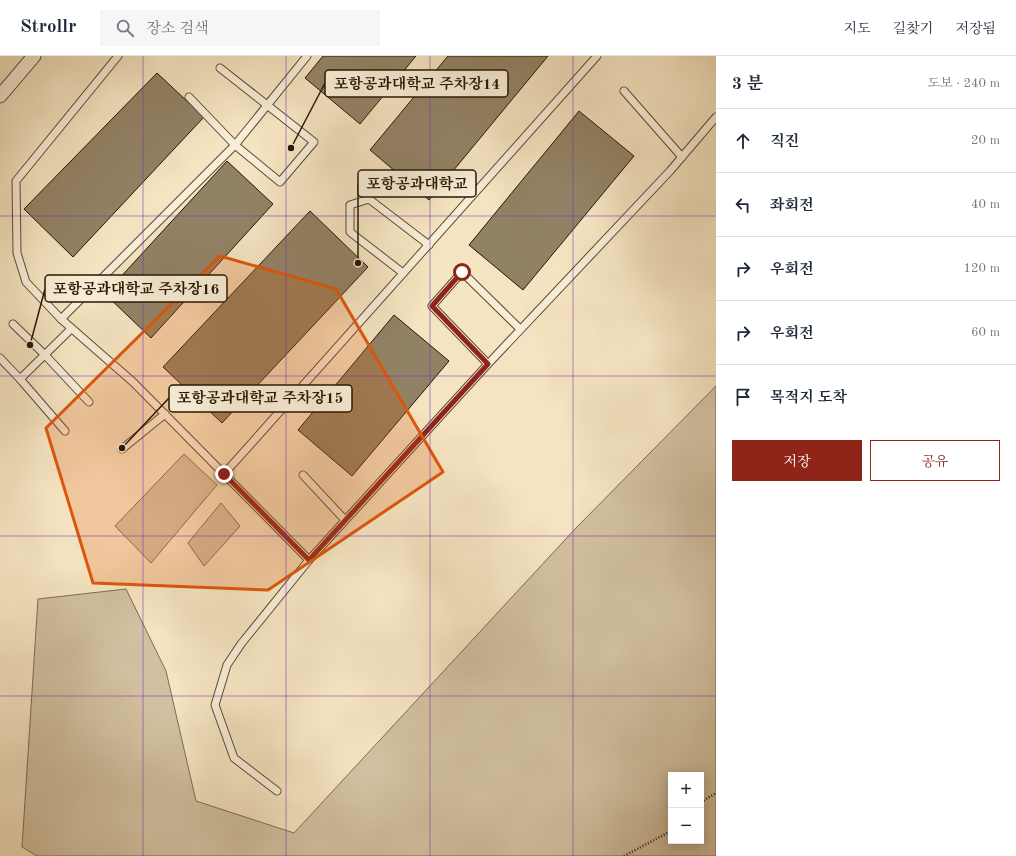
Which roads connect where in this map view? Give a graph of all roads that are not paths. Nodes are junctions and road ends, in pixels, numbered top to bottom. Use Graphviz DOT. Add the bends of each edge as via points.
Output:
graph roads {
  1 [pos="34,56"];
  2 [pos="118,56"];
  3 [pos="307,56"];
  4 [pos="597,56"];
  5 [pos="220,68"];
  6 [pos="624,91"];
  7 [pos="0,96"];
  8 [pos="189,97"];
  9 [pos="266,106"];
  10 [pos="716,117"];
  11 [pos="235,145"];
  12 [pos="682,157"];
  13 [pos="429,245"];
  14 [pos="403,273"];
  15 [pos="60,320"];
  16 [pos="13,324"];
  17 [pos="71,329"];
  18 [pos="520,329"];
  19 [pos="45,354"];
  20 [pos="0,358"];
  21 [pos="488,364"];
  22 [pos="20,380"];
  23 [pos="89,402"];
  24 [pos="165,414"];
  25 [pos="65,431"];
  26 [pos="122,449"];
  27 [pos="224,474"];
  28 [pos="303,475"];
  29 [pos="345,520"];
  30 [pos="309,560"];
  31 [pos="277,791"];
  1 -- 7 [label="street"];
  2 -- 15 [label="lane" via="16,181 17,252 26,282"];
  3 -- 9 [label="lane"];
  4 -- 13 [label="lane"];
  5 -- 9 [label="lane"];
  6 -- 12 [label="lane"];
  8 -- 11 [label="lane"];
  9 -- 11 [label="lane"];
  9 -- 11 [label="lane" via="314,142 280,182"];
  10 -- 12 [label="lane"];
  11 -- 15 [label="lane"];
  12 -- 18 [label="lane"];
  13 -- 14 [label="lane"];
  13 -- 14 [label="lane" via="369,199 350,205 350,232"];
  14 -- 27 [label="lane"];
  15 -- 17 [label="lane"];
  16 -- 19 [label="lane"];
  17 -- 19 [label="lane"];
  17 -- 24 [label="lane" via="133,382"];
  18 -- 21 [label="lane"];
  18 -- 21 [label="lane" via="462,272 432,306"];
  19 -- 22 [label="lane"];
  19 -- 23 [label="lane"];
  20 -- 22 [label="lane"];
  21 -- 29 [label="lane"];
  22 -- 25 [label="lane"];
  24 -- 26 [label="lane"];
  24 -- 27 [label="lane"];
  27 -- 30 [label="lane"];
  28 -- 29 [label="lane"];
  29 -- 30 [label="lane"];
  30 -- 31 [label="lane" via="240,644 226,665 215,704 234,758"];
}
